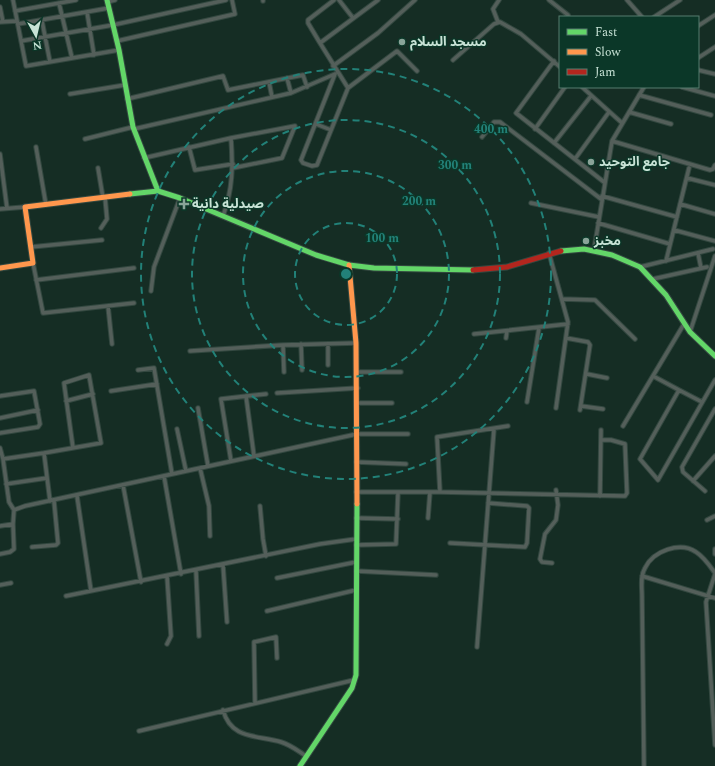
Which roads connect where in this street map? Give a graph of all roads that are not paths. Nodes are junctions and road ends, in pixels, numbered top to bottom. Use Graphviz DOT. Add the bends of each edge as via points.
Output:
graph roads {
  1 [pos="13,0"];
  2 [pos="44,0"];
  3 [pos="76,0"];
  4 [pos="114,0"];
  5 [pos="226,0"];
  6 [pos="232,0"];
  7 [pos="334,0"];
  8 [pos="339,0"];
  9 [pos="378,0"];
  10 [pos="415,0"];
  11 [pos="499,0"];
  12 [pos="549,0"];
  13 [pos="627,0"];
  14 [pos="680,0"];
  15 [pos="70,1"];
  16 [pos="107,1"];
  17 [pos="59,3"];
  18 [pos="45,6"];
  19 [pos="0,7"];
  20 [pos="109,8"];
  21 [pos="15,11"];
  22 [pos="87,12"];
  23 [pos="568,15"];
  24 [pos="715,15"];
  25 [pos="641,16"];
  26 [pos="656,16"];
  27 [pos="63,17"];
  28 [pos="353,18"];
  29 [pos="42,21"];
  30 [pos="2,22"];
  31 [pos="18,22"];
  32 [pos="498,22"];
  33 [pos="113,25"];
  34 [pos="699,25"];
  35 [pos="90,29"];
  36 [pos="67,33"];
  37 [pos="45,37"];
  38 [pos="21,41"];
  39 [pos="117,42"];
  40 [pos="320,43"];
  41 [pos="715,47"];
  42 [pos="119,50"];
  43 [pos="94,55"];
  44 [pos="699,57"];
  45 [pos="72,58"];
  46 [pos="453,60"];
  47 [pos="554,61"];
  48 [pos="50,62"];
  49 [pos="333,66"];
  50 [pos="559,66"];
  51 [pos="699,70"];
  52 [pos="417,71"];
  53 [pos="336,74"];
  54 [pos="715,74"];
  55 [pos="287,78"];
  56 [pos="269,82"];
  57 [pos="125,85"];
  58 [pos="308,87"];
  59 [pos="348,88"];
  60 [pos="564,88"];
  61 [pos="583,88"];
  62 [pos="643,88"];
  63 [pos="686,88"];
  64 [pos="291,93"];
  65 [pos="70,94"];
  66 [pos="639,95"];
  67 [pos="591,96"];
  68 [pos="715,96"];
  69 [pos="272,97"];
  70 [pos="127,99"];
  71 [pos="609,112"];
  72 [pos="629,112"];
  73 [pos="711,115"];
  74 [pos="622,123"];
  75 [pos="316,124"];
  76 [pos="671,124"];
  77 [pos="134,128"];
  78 [pos="535,129"];
  79 [pos="331,130"];
  80 [pos="482,137"];
  81 [pos="231,138"];
  82 [pos="86,139"];
  83 [pos="612,141"];
  84 [pos="554,143"];
  85 [pos="189,147"];
  86 [pos="36,148"];
  87 [pos="0,154"];
  88 [pos="144,158"];
  89 [pos="575,159"];
  90 [pos="715,165"];
  91 [pos="233,166"];
  92 [pos="98,168"];
  93 [pos="690,168"];
  94 [pos="687,178"];
  95 [pos="604,182"];
  96 [pos="715,185"];
  97 [pos="158,191"];
  98 [pos="104,197"];
  99 [pos="180,198"];
  100 [pos="601,198"];
  101 [pos="531,203"];
  102 [pos="680,204"];
  103 [pos="46,205"];
  104 [pos="7,208"];
  105 [pos="25,208"];
  106 [pos="0,209"];
  107 [pos="715,214"];
  108 [pos="223,216"];
  109 [pos="598,217"];
  110 [pos="677,217"];
  111 [pos="598,223"];
  112 [pos="101,228"];
  113 [pos="674,230"];
  114 [pos="102,240"];
  115 [pos="715,241"];
  116 [pos="670,244"];
  117 [pos="31,247"];
  118 [pos="594,250"];
  119 [pos="713,250"];
  120 [pos="549,253"];
  121 [pos="698,253"];
  122 [pos="715,256"];
  123 [pos="666,261"];
  124 [pos="33,263"];
  125 [pos="349,265"];
  126 [pos="640,267"];
  127 [pos="707,267"];
  128 [pos="0,268"];
  129 [pos="134,268"];
  130 [pos="701,268"];
  131 [pos="710,271"];
  132 [pos="715,273"];
  133 [pos="652,279"];
  134 [pos="36,280"];
  135 [pos="151,291"];
  136 [pos="562,299"];
  137 [pos="134,303"];
  138 [pos="108,306"];
  139 [pos="568,324"];
  140 [pos="684,324"];
  141 [pos="539,328"];
  142 [pos="507,331"];
  143 [pos="690,332"];
  144 [pos="474,334"];
  145 [pos="506,338"];
  146 [pos="566,338"];
  147 [pos="635,340"];
  148 [pos="112,344"];
  149 [pos="301,344"];
  150 [pos="328,344"];
  151 [pos="356,344"];
  152 [pos="283,345"];
  153 [pos="190,351"];
  154 [pos="715,356"];
  155 [pos="328,365"];
  156 [pos="138,370"];
  157 [pos="302,370"];
  158 [pos="284,372"];
  159 [pos="357,372"];
  160 [pos="401,372"];
  161 [pos="587,374"];
  162 [pos="653,376"];
  163 [pos="607,378"];
  164 [pos="715,380"];
  165 [pos="157,384"];
  166 [pos="358,388"];
  167 [pos="679,390"];
  168 [pos="111,391"];
  169 [pos="93,394"];
  170 [pos="266,394"];
  171 [pos="277,394"];
  172 [pos="0,396"];
  173 [pos="246,396"];
  174 [pos="66,401"];
  175 [pos="528,402"];
  176 [pos="702,402"];
  177 [pos="358,403"];
  178 [pos="392,403"];
  179 [pos="581,406"];
  180 [pos="198,408"];
  181 [pos="556,408"];
  182 [pos="715,409"];
  183 [pos="38,410"];
  184 [pos="580,410"];
  185 [pos="603,410"];
  186 [pos="0,418"];
  187 [pos="508,426"];
  188 [pos="623,426"];
  189 [pos="177,429"];
  190 [pos="494,429"];
  191 [pos="601,430"];
  192 [pos="0,434"];
  193 [pos="357,434"];
  194 [pos="408,434"];
  195 [pos="601,440"];
  196 [pos="0,448"];
  197 [pos="73,448"];
  198 [pos="44,453"];
  199 [pos="254,456"];
  200 [pos="715,456"];
  201 [pos="3,459"];
  202 [pos="231,461"];
  203 [pos="356,462"];
  204 [pos="406,464"];
  205 [pos="208,466"];
  206 [pos="200,468"];
  207 [pos="186,471"];
  208 [pos="172,474"];
  209 [pos="164,476"];
  210 [pos="47,478"];
  211 [pos="693,481"];
  212 [pos="6,484"];
  213 [pos="123,485"];
  214 [pos="556,490"];
  215 [pos="704,491"];
  216 [pos="356,492"];
  217 [pos="430,492"];
  218 [pos="440,492"];
  219 [pos="398,493"];
  220 [pos="488,494"];
  221 [pos="77,496"];
  222 [pos="557,496"];
  223 [pos="600,496"];
  224 [pos="52,501"];
  225 [pos="488,503"];
  226 [pos="260,506"];
  227 [pos="14,510"];
  228 [pos="715,516"];
  229 [pos="356,518"];
  230 [pos="428,518"];
  231 [pos="398,519"];
  232 [pos="707,520"];
  233 [pos="13,524"];
  234 [pos="0,526"];
  235 [pos="210,536"];
  236 [pos="356,542"];
  237 [pos="450,543"];
  238 [pos="485,546"];
  239 [pos="32,548"];
  240 [pos="715,549"];
  241 [pos="0,554"];
  242 [pos="715,554"];
  243 [pos="266,556"];
  244 [pos="356,562"];
  245 [pos="552,563"];
  246 [pos="223,565"];
  247 [pos="196,570"];
  248 [pos="356,571"];
  249 [pos="181,574"];
  250 [pos="715,574"];
  251 [pos="436,575"];
  252 [pos="167,576"];
  253 [pos="642,576"];
  254 [pos="277,578"];
  255 [pos="141,582"];
  256 [pos="11,583"];
  257 [pos="0,585"];
  258 [pos="356,590"];
  259 [pos="91,591"];
  260 [pos="66,596"];
  261 [pos="707,596"];
  262 [pos="715,598"];
  263 [pos="267,611"];
  264 [pos="227,622"];
  265 [pos="199,636"];
  266 [pos="167,644"];
  267 [pos="478,647"];
  268 [pos="277,658"];
  269 [pos="713,675"];
  270 [pos="356,680"];
  271 [pos="255,703"];
  272 [pos="223,710"];
  273 [pos="140,730"];
  274 [pos="715,744"];
  275 [pos="306,756"];
  276 [pos="300,766"];
  277 [pos="644,766"];
  1 -- 21 [label="street"];
  2 -- 18 [label="street"];
  3 -- 15 [label="street"];
  4 -- 16 [label="street"];
  5 -- 33 [label="street"];
  6 -- 39 [label="street" via="235,14"];
  7 -- 40 [label="street" via="308,20"];
  8 -- 28 [label="street"];
  9 -- 28 [label="street"];
  10 -- 49 [label="street" via="378,33"];
  11 -- 32 [label="street" via="493,9"];
  12 -- 23 [label="street"];
  13 -- 25 [label="street"];
  14 -- 26 [label="street"];
  15 -- 17 [label="street"];
  16 -- 20 [label="street"];
  17 -- 18 [label="street"];
  17 -- 27 [label="street"];
  18 -- 21 [label="street"];
  19 -- 30 [label="street"];
  20 -- 22 [label="street"];
  20 -- 33 [label="street"];
  21 -- 31 [label="street"];
  22 -- 27 [label="street"];
  22 -- 35 [label="street"];
  24 -- 34 [label="street"];
  27 -- 29 [label="street"];
  27 -- 36 [label="street"];
  28 -- 40 [label="street"];
  29 -- 31 [label="street"];
  29 -- 37 [label="street"];
  30 -- 31 [label="street"];
  31 -- 38 [label="street"];
  32 -- 46 [label="street"];
  32 -- 47 [label="street" via="521,34"];
  33 -- 35 [label="street"];
  33 -- 39 [label="street"];
  35 -- 36 [label="street"];
  35 -- 43 [label="street"];
  36 -- 37 [label="street"];
  36 -- 45 [label="street"];
  37 -- 38 [label="street"];
  37 -- 48 [label="street"];
  38 -- 48 [label="street" via="26,66"];
  39 -- 42 [label="street"];
  40 -- 49 [label="street"];
  41 -- 44 [label="street"];
  42 -- 43 [label="street"];
  42 -- 57 [label="street"];
  43 -- 45 [label="street"];
  45 -- 48 [label="street"];
  47 -- 50 [label="street"];
  47 -- 78 [label="street" via="516,111 516,114"];
  49 -- 53 [label="street"];
  51 -- 54 [label="street"];
  52 -- 59 [label="street" via="398,51"];
  53 -- 58 [label="street"];
  53 -- 59 [label="street"];
  53 -- 75 [label="street"];
  55 -- 56 [label="street"];
  55 -- 58 [label="street" via="303,75"];
  55 -- 64 [label="street"];
  56 -- 69 [label="street"];
  56 -- 70 [label="street" via="228,90 223,76"];
  57 -- 65 [label="street"];
  57 -- 70 [label="street"];
  58 -- 64 [label="street"];
  59 -- 79 [label="street"];
  60 -- 78 [label="street"];
  61 -- 67 [label="street"];
  62 -- 66 [label="street"];
  63 -- 68 [label="street"];
  64 -- 69 [label="street"];
  66 -- 72 [label="street"];
  66 -- 73 [label="street"];
  67 -- 71 [label="street"];
  67 -- 84 [label="street"];
  69 -- 77 [label="street"];
  70 -- 77 [label="street"];
  71 -- 74 [label="street"];
  71 -- 89 [label="street"];
  72 -- 74 [label="street"];
  72 -- 76 [label="street"];
  74 -- 83 [label="street"];
  75 -- 79 [label="street"];
  75 -- 79 [label="street" via="301,161 312,166 316,165"];
  77 -- 82 [label="street"];
  77 -- 88 [label="street"];
  78 -- 84 [label="street"];
  80 -- 100 [label="street" via="494,122 500,122"];
  81 -- 85 [label="street"];
  81 -- 91 [label="street"];
  81 -- 91 [label="street" via="293,125 295,127 282,158"];
  83 -- 90 [label="street" via="710,170"];
  83 -- 95 [label="street"];
  84 -- 89 [label="street"];
  85 -- 88 [label="street"];
  85 -- 91 [label="street" via="195,170"];
  86 -- 103 [label="street"];
  87 -- 104 [label="street"];
  88 -- 97 [label="street"];
  89 -- 95 [label="street"];
  91 -- 108 [label="street" via="230,196"];
  92 -- 98 [label="street"];
  93 -- 94 [label="street"];
  94 -- 96 [label="street"];
  94 -- 102 [label="street"];
  95 -- 100 [label="street"];
  97 -- 98 [label="street"];
  97 -- 99 [label="street"];
  98 -- 103 [label="street"];
  98 -- 112 [label="street" via="107,219"];
  99 -- 108 [label="street"];
  99 -- 135 [label="street" via="154,267"];
  100 -- 109 [label="street"];
  100 -- 110 [label="street"];
  101 -- 109 [label="street"];
  102 -- 107 [label="street"];
  102 -- 110 [label="street"];
  103 -- 105 [label="street"];
  104 -- 105 [label="street"];
  104 -- 106 [label="street"];
  105 -- 117 [label="street"];
  108 -- 125 [label="street" via="316,255"];
  109 -- 111 [label="street"];
  110 -- 113 [label="street"];
  111 -- 116 [label="street"];
  111 -- 118 [label="street"];
  113 -- 115 [label="street"];
  113 -- 116 [label="street"];
  114 -- 117 [label="street"];
  116 -- 123 [label="street"];
  117 -- 124 [label="street"];
  118 -- 120 [label="street" via="577,249"];
  118 -- 126 [label="street" via="612,254"];
  119 -- 121 [label="street"];
  120 -- 125 [label="street" via="507,267 484,270 374,268"];
  120 -- 136 [label="street"];
  121 -- 123 [label="street"];
  121 -- 130 [label="street"];
  122 -- 131 [label="street"];
  123 -- 126 [label="street"];
  124 -- 128 [label="street"];
  124 -- 134 [label="street"];
  125 -- 151 [label="street"];
  126 -- 133 [label="street"];
  127 -- 130 [label="street"];
  129 -- 134 [label="street"];
  130 -- 133 [label="street"];
  131 -- 132 [label="street"];
  131 -- 143 [label="street"];
  133 -- 140 [label="street" via="666,295"];
  134 -- 138 [label="street" via="43,313"];
  136 -- 139 [label="street"];
  136 -- 147 [label="street" via="595,300"];
  137 -- 138 [label="street"];
  138 -- 148 [label="street"];
  139 -- 141 [label="street"];
  139 -- 146 [label="street"];
  140 -- 143 [label="street"];
  140 -- 162 [label="street"];
  141 -- 142 [label="street"];
  141 -- 175 [label="street"];
  142 -- 144 [label="street"];
  142 -- 145 [label="street"];
  143 -- 154 [label="street"];
  146 -- 161 [label="street" via="590,344"];
  146 -- 181 [label="street"];
  149 -- 150 [label="street"];
  149 -- 152 [label="street"];
  149 -- 157 [label="street"];
  150 -- 151 [label="street"];
  150 -- 155 [label="street"];
  151 -- 159 [label="street"];
  152 -- 153 [label="street"];
  152 -- 158 [label="street"];
  156 -- 165 [label="street" via="154,368"];
  159 -- 160 [label="street"];
  159 -- 166 [label="street"];
  161 -- 163 [label="street"];
  161 -- 179 [label="street"];
  162 -- 167 [label="street"];
  162 -- 188 [label="street"];
  164 -- 176 [label="street"];
  165 -- 168 [label="street"];
  165 -- 208 [label="street"];
  166 -- 171 [label="street"];
  166 -- 177 [label="street"];
  167 -- 176 [label="street"];
  167 -- 176 [label="street" via="640,459 658,480"];
  169 -- 174 [label="street"];
  169 -- 174 [label="street" via="88,375 64,383"];
  169 -- 197 [label="street" via="101,443"];
  170 -- 173 [label="street"];
  172 -- 183 [label="street" via="33,390"];
  173 -- 199 [label="street"];
  173 -- 202 [label="street" via="221,400"];
  174 -- 197 [label="street"];
  177 -- 178 [label="street"];
  177 -- 193 [label="street"];
  179 -- 184 [label="street"];
  179 -- 185 [label="street"];
  180 -- 205 [label="street"];
  182 -- 211 [label="street" via="682,467 683,472"];
  183 -- 186 [label="street"];
  183 -- 192 [label="street" via="40,426"];
  187 -- 190 [label="street"];
  189 -- 207 [label="street"];
  190 -- 218 [label="street" via="436,437"];
  190 -- 220 [label="street"];
  191 -- 195 [label="street"];
  193 -- 194 [label="street"];
  193 -- 199 [label="street"];
  193 -- 203 [label="street"];
  195 -- 223 [label="street"];
  195 -- 223 [label="street" via="625,444 627,493 624,497"];
  196 -- 201 [label="street"];
  197 -- 198 [label="street"];
  198 -- 201 [label="street"];
  198 -- 210 [label="street"];
  199 -- 202 [label="street"];
  200 -- 211 [label="street"];
  201 -- 212 [label="street"];
  202 -- 205 [label="street"];
  203 -- 204 [label="street"];
  203 -- 216 [label="street"];
  205 -- 206 [label="street"];
  206 -- 207 [label="street"];
  206 -- 235 [label="street" via="209,506"];
  207 -- 208 [label="street"];
  208 -- 209 [label="street"];
  209 -- 213 [label="street"];
  209 -- 249 [label="street"];
  210 -- 212 [label="street"];
  210 -- 224 [label="street"];
  211 -- 215 [label="street"];
  212 -- 227 [label="street" via="8,502"];
  213 -- 221 [label="street"];
  213 -- 255 [label="street"];
  214 -- 222 [label="street"];
  216 -- 219 [label="street"];
  216 -- 229 [label="street"];
  217 -- 218 [label="street"];
  217 -- 219 [label="street"];
  217 -- 230 [label="street"];
  218 -- 220 [label="street"];
  219 -- 231 [label="street"];
  220 -- 222 [label="street"];
  220 -- 225 [label="street"];
  221 -- 224 [label="street"];
  221 -- 259 [label="street"];
  222 -- 223 [label="street"];
  222 -- 245 [label="street" via="556,520 545,534 540,559 542,562"];
  224 -- 227 [label="street"];
  224 -- 239 [label="street" via="58,544"];
  225 -- 238 [label="street"];
  225 -- 238 [label="street" via="527,506 530,511 525,548"];
  226 -- 243 [label="street"];
  227 -- 233 [label="street"];
  228 -- 232 [label="street"];
  229 -- 231 [label="street"];
  229 -- 236 [label="street"];
  231 -- 236 [label="street" via="396,545"];
  233 -- 234 [label="street"];
  233 -- 241 [label="street" via="14,548 10,552"];
  236 -- 243 [label="street" via="336,541"];
  236 -- 244 [label="street"];
  237 -- 238 [label="street"];
  238 -- 267 [label="street"];
  240 -- 242 [label="street"];
  243 -- 246 [label="street"];
  244 -- 248 [label="street"];
  244 -- 254 [label="street"];
  246 -- 247 [label="street"];
  246 -- 264 [label="street"];
  247 -- 249 [label="street"];
  247 -- 265 [label="street"];
  248 -- 251 [label="street"];
  248 -- 258 [label="street"];
  249 -- 252 [label="street"];
  250 -- 253 [label="street" via="706,560 696,552 687,548 674,548 651,559"];
  250 -- 261 [label="street"];
  252 -- 255 [label="street"];
  252 -- 266 [label="street" via="171,636"];
  253 -- 261 [label="street"];
  253 -- 277 [label="street"];
  255 -- 259 [label="street"];
  256 -- 257 [label="street"];
  258 -- 263 [label="street"];
  258 -- 270 [label="street"];
  259 -- 260 [label="street"];
  261 -- 262 [label="street"];
  261 -- 269 [label="street"];
  268 -- 271 [label="street" via="276,637 254,642"];
  269 -- 274 [label="street"];
  270 -- 271 [label="street"];
  270 -- 275 [label="street"];
  271 -- 272 [label="street"];
  272 -- 273 [label="street"];
  272 -- 275 [label="street" via="228,724 247,736 284,743"];
  275 -- 276 [label="street"];
}
